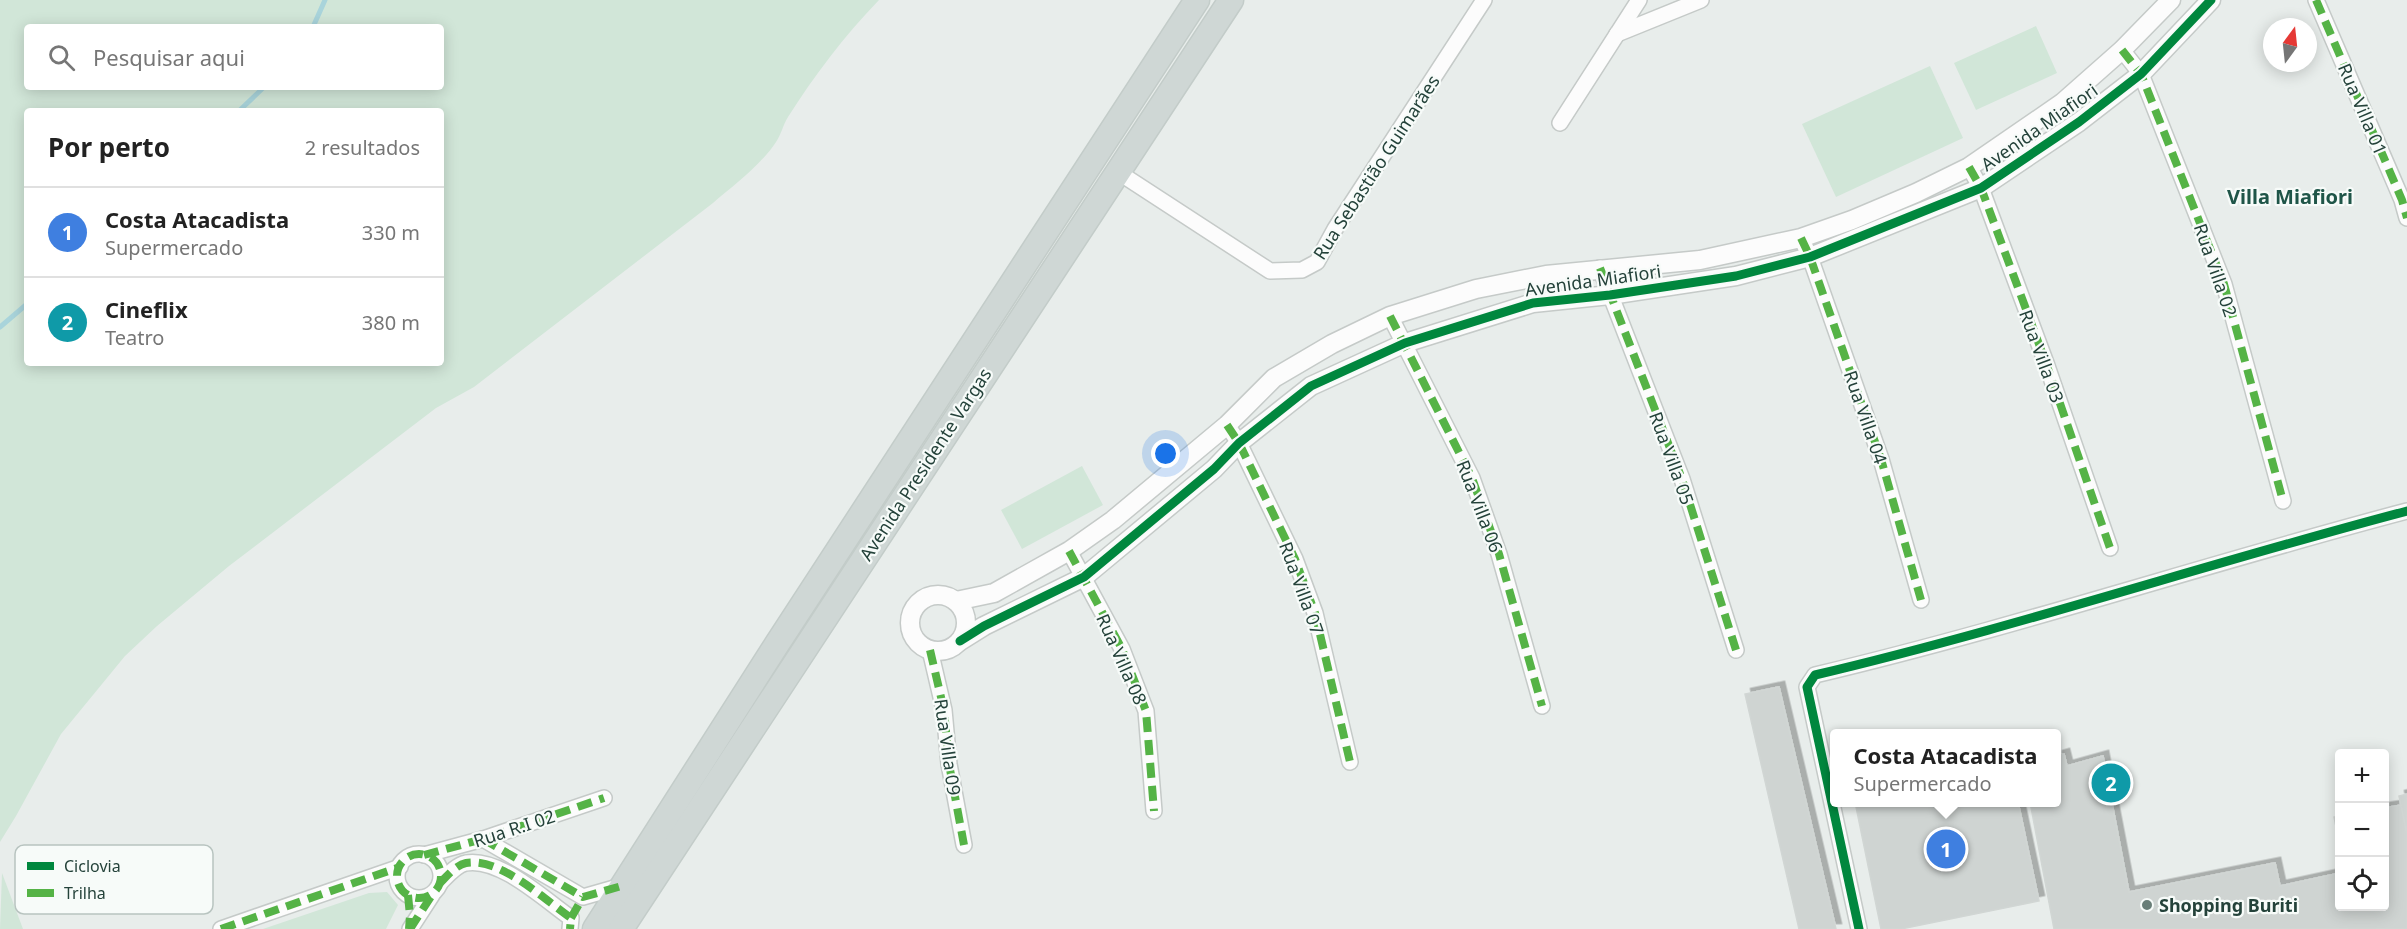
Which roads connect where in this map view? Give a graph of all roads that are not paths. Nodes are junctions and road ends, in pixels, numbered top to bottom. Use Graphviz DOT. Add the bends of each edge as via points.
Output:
graph roads {
  1 [pos="1197,0"];
  2 [pos="1231,0"];
  3 [pos="1484,0"];
  4 [pos="1639,0"];
  5 [pos="1701,0"];
  6 [pos="2171,0"];
  7 [pos="2211,0"];
  8 [pos="2316,0"];
  9 [pos="1617,34"];
  10 [pos="2122,50"];
  11 [pos="2141,74"];
  12 [pos="1560,123"];
  13 [pos="1969,167"];
  14 [pos="1118,172"];
  15 [pos="1981,188"];
  16 [pos="2407,218"];
  17 [pos="1801,237"];
  18 [pos="1810,257"];
  19 [pos="1600,268"];
  20 [pos="1610,295"];
  21 [pos="1390,316"];
  22 [pos="1405,343"];
  23 [pos="926,415"];
  24 [pos="1227,425"];
  25 [pos="948,430"];
  26 [pos="1239,443"];
  27 [pos="2283,501"];
  28 [pos="2407,512"];
  29 [pos="2110,548"];
  30 [pos="1068,551"];
  31 [pos="1084,577"];
  32 [pos="1921,600"];
  33 [pos="956,601"];
  34 [pos="960,641"];
  35 [pos="930,650"];
  36 [pos="1736,650"];
  37 [pos="1542,706"];
  38 [pos="1350,762"];
  39 [pos="1830,794"];
  40 [pos="604,798"];
  41 [pos="1833,807"];
  42 [pos="1154,811"];
  43 [pos="483,839"];
  44 [pos="964,845"];
  45 [pos="424,855"];
  46 [pos="400,867"];
  47 [pos="625,885"];
  48 [pos="436,889"];
  49 [pos="408,895"];
  50 [pos="584,897"];
  51 [pos="570,924"];
  52 [pos="221,929"];
  53 [pos="409,929"];
  54 [pos="595,929"];
  55 [pos="621,929"];
  56 [pos="1859,929"];
  1 -- 23 [label="main road, Avenida Presidente Vargas"];
  2 -- 14 [label="main road, Avenida Presidente Vargas"];
  3 -- 14 [label="street, Rua Sebastião Guimarães" via="1317,262 1302,270 1270,272"];
  4 -- 9 [label="street"];
  5 -- 9 [label="street"];
  6 -- 10 [label="street, Avenida Miafiori"];
  7 -- 11 [label="street, Avenida Miafiori"];
  8 -- 16 [label="street, Rua Villa 01"];
  9 -- 12 [label="street"];
  10 -- 11 [label="street, Rua Villa 02"];
  10 -- 13 [label="street, Avenida Miafiori" via="2062,103"];
  11 -- 15 [label="street, Avenida Miafiori" via="2079,122"];
  11 -- 27 [label="street, Rua Villa 02" via="2224,284"];
  13 -- 15 [label="street, Rua Villa 03"];
  13 -- 17 [label="street, Avenida Miafiori" via="1862,216"];
  14 -- 25 [label="main road, Avenida Presidente Vargas"];
  15 -- 18 [label="street, Avenida Miafiori"];
  15 -- 29 [label="street, Rua Villa 03"];
  17 -- 18 [label="street, Rua Villa 04"];
  17 -- 19 [label="street, Avenida Miafiori" via="1700,260"];
  18 -- 20 [label="street, Avenida Miafiori" via="1736,276"];
  18 -- 32 [label="street, Rua Villa 04" via="1881,459"];
  19 -- 20 [label="street, Rua Villa 05"];
  19 -- 21 [label="street, Avenida Miafiori" via="1476,289"];
  20 -- 22 [label="street, Avenida Miafiori" via="1533,303"];
  20 -- 36 [label="street, Rua Villa 05" via="1682,479"];
  21 -- 22 [label="street, Rua Villa 06"];
  21 -- 24 [label="street, Avenida Miafiori" via="1274,378"];
  22 -- 26 [label="street, Avenida Miafiori" via="1311,386"];
  22 -- 37 [label="street, Rua Villa 06" via="1472,478 1499,554"];
  23 -- 25 [label="main road"];
  23 -- 47 [label="main road, Avenida Presidente Vargas"];
  24 -- 26 [label="street, Rua Villa 07"];
  24 -- 30 [label="street, Avenida Miafiori" via="1113,520"];
  25 -- 55 [label="main road, Avenida Presidente Vargas"];
  26 -- 31 [label="street, Avenida Miafiori" via="1214,469"];
  26 -- 38 [label="street, Rua Villa 07" via="1295,559 1315,613"];
  28 -- 39 [label="street" via="1815,675 1807,687"];
  30 -- 31 [label="street, Rua Villa 08"];
  30 -- 33 [label="street, Avenida Miafiori" via="994,593"];
  31 -- 34 [label="street, Avenida Miafiori"];
  31 -- 42 [label="street, Rua Villa 08" via="1122,649 1146,711"];
  33 -- 34 [label="street" via="966,620"];
  33 -- 35 [label="street" via="935,595 916,605 911,615 913,636"];
  34 -- 35 [label="street" via="941,651"];
  35 -- 44 [label="street, Rua Villa 09" via="944,710 949,765"];
  40 -- 43 [label="street, Rua R.I 02"];
  41 -- 56 [label="street"];
  43 -- 45 [label="street, Rua R.I 02"];
  43 -- 50 [label="street"];
  45 -- 46 [label="street" via="409,857"];
  45 -- 48 [label="street" via="440,869"];
  46 -- 49 [label="street" via="398,881"];
  46 -- 52 [label="street"];
  47 -- 50 [label="street"];
  47 -- 54 [label="main road, Avenida Presidente Vargas"];
  48 -- 49 [label="street" via="417,898"];
  48 -- 51 [label="street" via="465,863 494,866"];
  48 -- 53 [label="street"];
  49 -- 53 [label="street"];
  50 -- 51 [label="street"];
}
